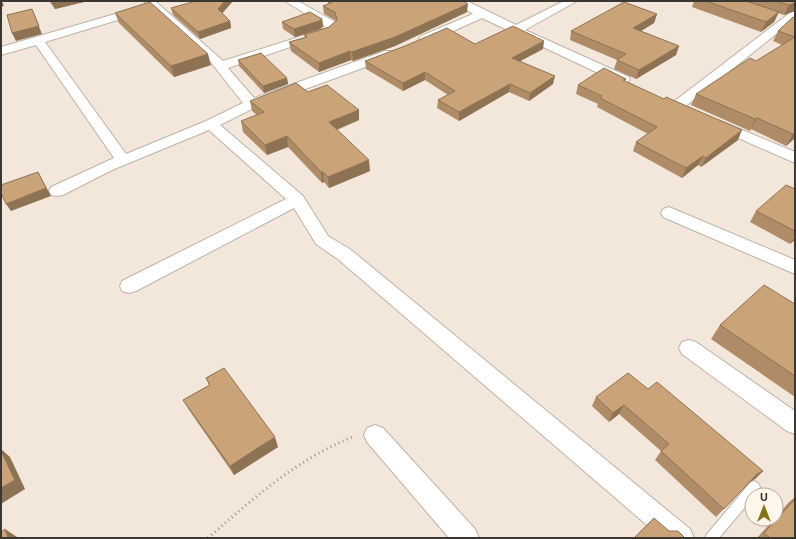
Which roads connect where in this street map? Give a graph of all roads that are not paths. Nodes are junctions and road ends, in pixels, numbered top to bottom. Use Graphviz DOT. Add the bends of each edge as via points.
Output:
graph roads {
  1 [pos="290,1"];
  2 [pos="572,1"];
  3 [pos="465,2"];
  4 [pos="152,4"];
  5 [pos="482,14"];
  6 [pos="795,14"];
  7 [pos="770,16"];
  8 [pos="790,23"];
  9 [pos="517,29"];
  10 [pos="39,41"];
  11 [pos="414,44"];
  12 [pos="400,50"];
  13 [pos="1,52"];
  14 [pos="221,66"];
  15 [pos="635,86"];
  16 [pos="663,99"];
  17 [pos="251,104"];
  18 [pos="676,106"];
  19 [pos="690,112"];
  20 [pos="704,118"];
  21 [pos="211,124"];
  22 [pos="792,153"];
  23 [pos="123,160"];
  24 [pos="57,191"];
  25 [pos="297,200"];
  26 [pos="669,213"];
  27 [pos="795,267"];
  28 [pos="129,286"];
  29 [pos="689,348"];
  30 [pos="795,424"];
  31 [pos="375,435"];
  32 [pos="744,499"];
  33 [pos="466,538"];
  34 [pos="681,538"];
  35 [pos="711,538"];
  1 -- 14 [label="street" via="325,20 331,27 325,32"];
  2 -- 9 [label="street"];
  3 -- 5 [label="street"];
  4 -- 10 [label="street"];
  4 -- 14 [label="street"];
  5 -- 9 [label="street"];
  5 -- 11 [label="street"];
  6 -- 8 [label="street"];
  7 -- 8 [label="street"];
  8 -- 18 [label="street"];
  9 -- 15 [label="street"];
  10 -- 13 [label="street"];
  10 -- 23 [label="street"];
  12 -- 17 [label="street"];
  14 -- 17 [label="street"];
  16 -- 18 [label="street"];
  17 -- 21 [label="street"];
  18 -- 19 [label="street"];
  20 -- 22 [label="street"];
  21 -- 23 [label="street"];
  21 -- 25 [label="street"];
  23 -- 24 [label="street"];
  25 -- 28 [label="street"];
  25 -- 34 [label="street" via="322,240 345,255"];
  26 -- 27 [label="street"];
  29 -- 30 [label="street"];
  31 -- 33 [label="street"];
  32 -- 35 [label="lane"];
}
